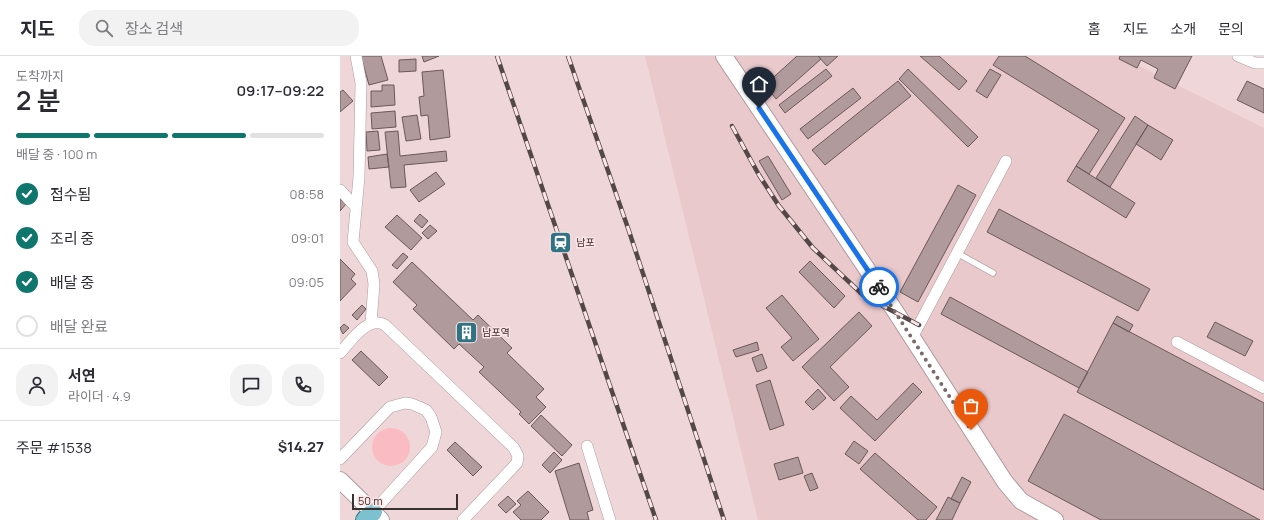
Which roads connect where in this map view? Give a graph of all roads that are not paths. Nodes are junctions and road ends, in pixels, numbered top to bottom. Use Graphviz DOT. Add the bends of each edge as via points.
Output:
graph roads {
  1 [pos="356,56"];
  2 [pos="724,56"];
  3 [pos="1238,56"];
  4 [pos="1264,63"];
  5 [pos="1006,161"];
  6 [pos="340,190"];
  7 [pos="355,206"];
  8 [pos="957,253"];
  9 [pos="993,273"];
  10 [pos="371,323"];
  11 [pos="912,338"];
  12 [pos="1177,342"];
  13 [pos="340,353"];
  14 [pos="1264,388"];
  15 [pos="587,446"];
  16 [pos="340,459"];
  17 [pos="340,480"];
  18 [pos="373,517"];
  19 [pos="463,520"];
  20 [pos="610,520"];
  21 [pos="1055,520"];
  1 -- 7 [label="street" via="361,83 359,176"];
  2 -- 11 [label="street"];
  3 -- 4 [label="street" via="1255,63"];
  5 -- 8 [label="street"];
  6 -- 7 [label="street"];
  7 -- 10 [label="street" via="353,242 372,271 374,284"];
  8 -- 9 [label="lane"];
  8 -- 11 [label="street"];
  10 -- 13 [label="street"];
  10 -- 19 [label="street" via="379,322 385,325 514,448 518,456 517,463 511,471"];
  11 -- 21 [label="street" via="1005,482 1021,501"];
  12 -- 14 [label="street"];
  15 -- 20 [label="street"];
  16 -- 18 [label="street" via="390,407 397,404 412,404 426,410 431,416 436,432 432,448"];
  17 -- 18 [label="street"];
}
